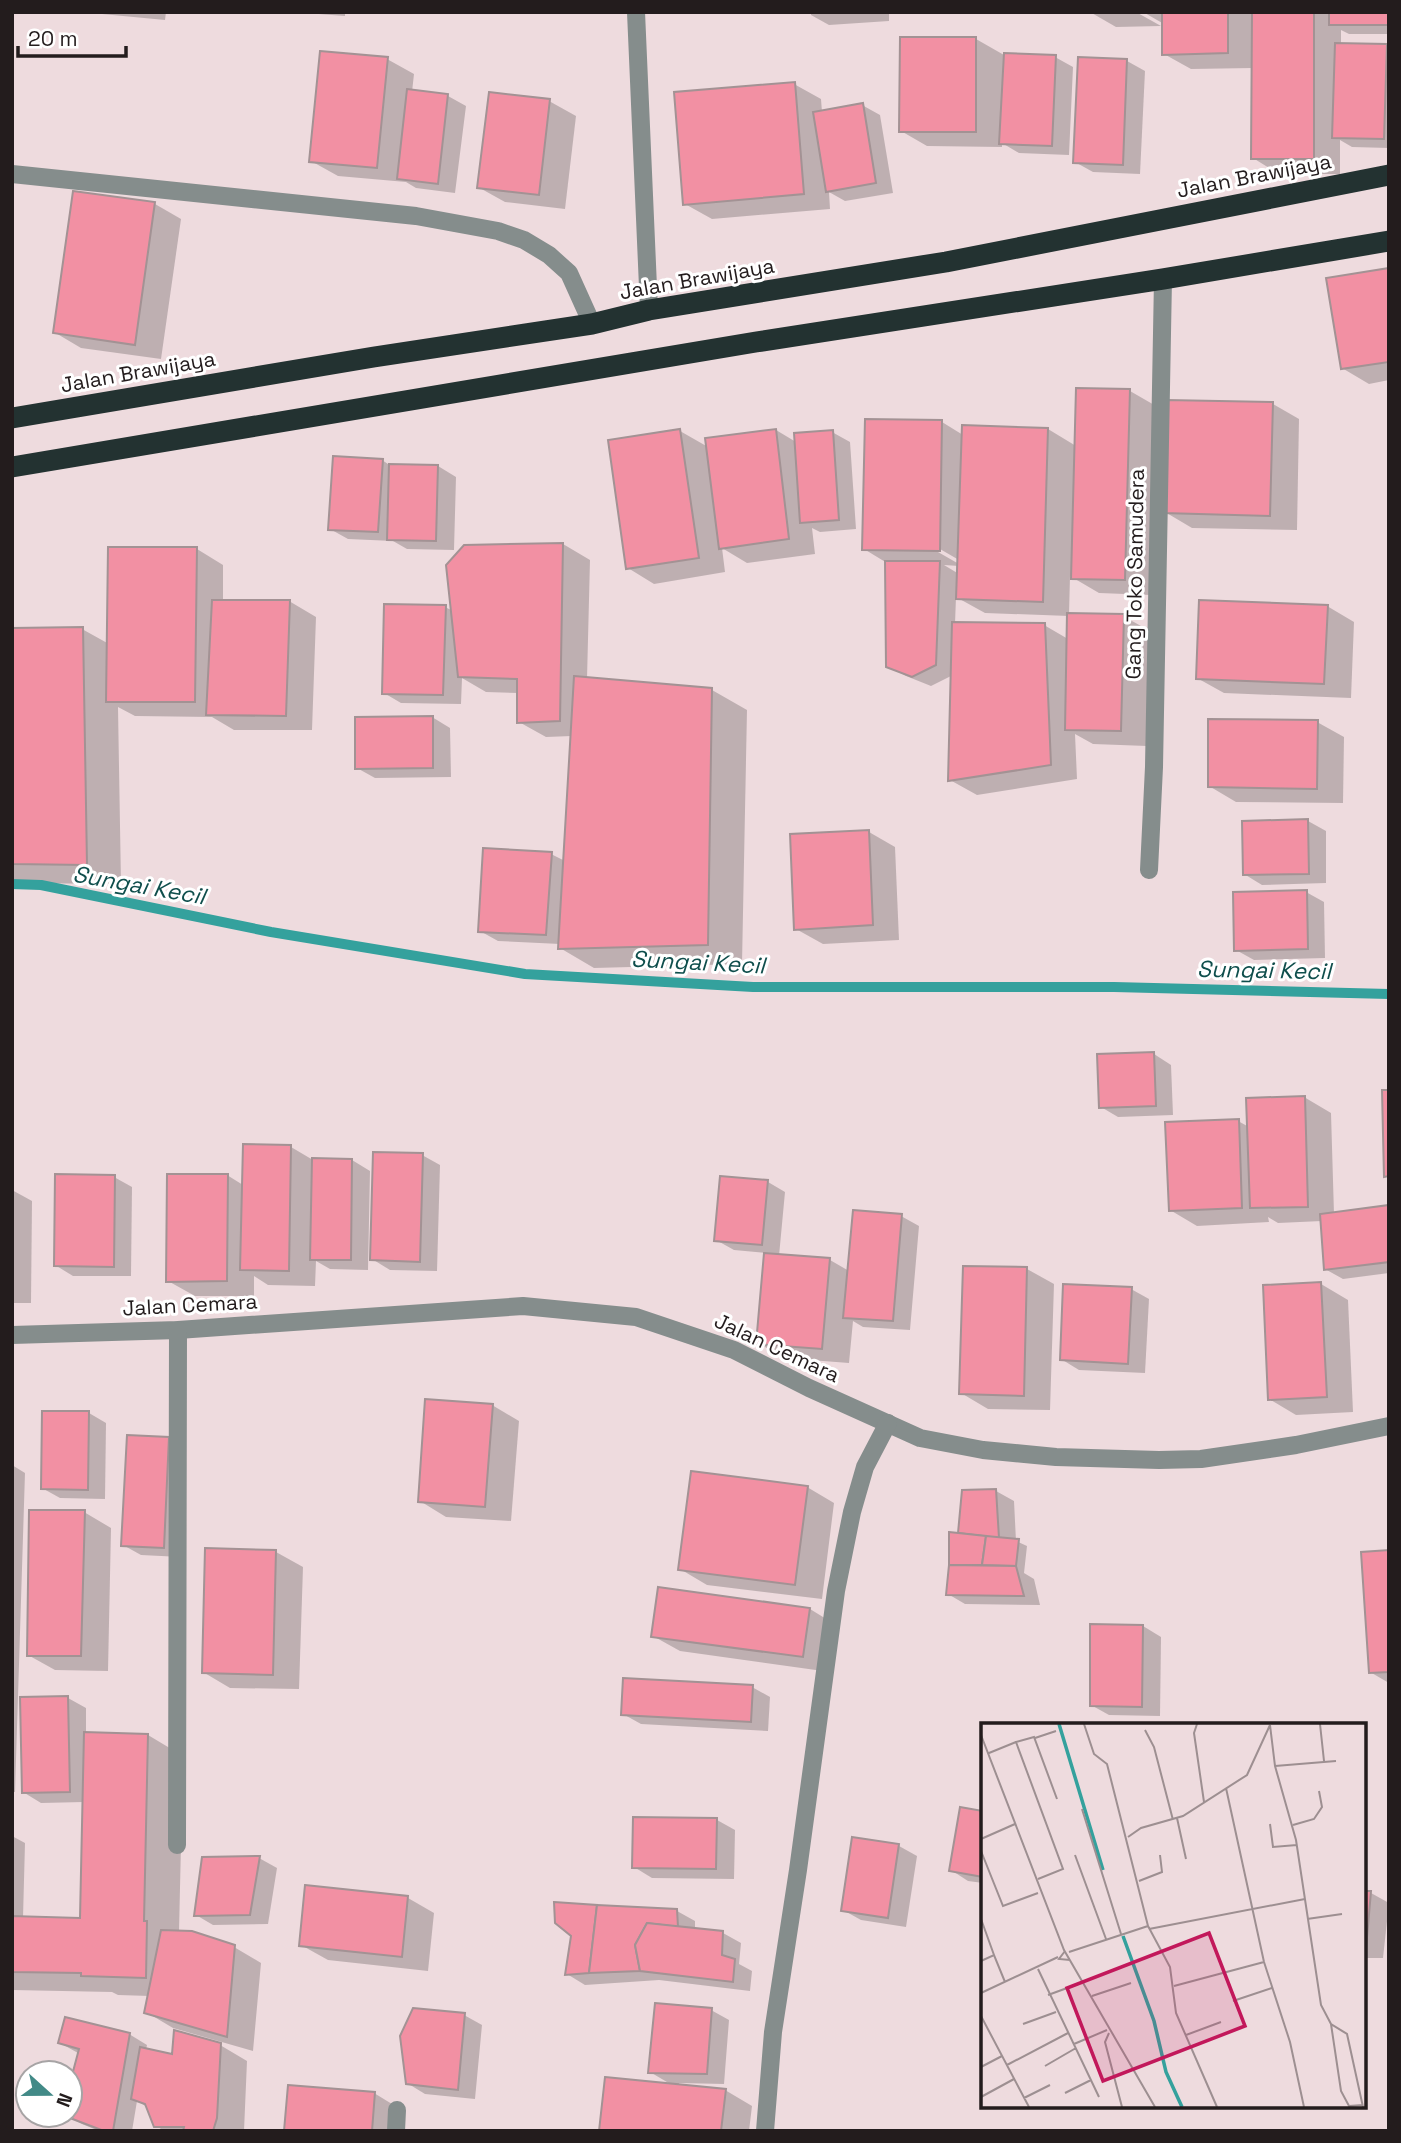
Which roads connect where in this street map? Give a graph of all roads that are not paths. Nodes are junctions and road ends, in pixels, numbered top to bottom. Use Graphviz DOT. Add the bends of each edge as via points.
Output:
graph roads {
  1 [pos="636,12"];
  2 [pos="12,174"];
  3 [pos="1389,175"];
  4 [pos="1389,241"];
  5 [pos="1163,279"];
  6 [pos="649,310"];
  7 [pos="592,324"];
  8 [pos="12,418"];
  9 [pos="12,467"];
  10 [pos="1149,870"];
  11 [pos="178,1330"];
  12 [pos="12,1335"];
  13 [pos="888,1423"];
  14 [pos="1389,1426"];
  15 [pos="177,1845"];
  16 [pos="397,2110"];
  17 [pos="396,2131"];
  18 [pos="765,2131"];
  1 -- 6 [label="street"];
  2 -- 7 [label="street" via="416,216 498,231 524,240 569,273"];
  3 -- 6 [label="highway, Jalan Brawijaya" via="946,262"];
  4 -- 5 [label="highway"];
  5 -- 9 [label="highway" via="755,342"];
  5 -- 10 [label="street, Gang Toko Samudera"];
  6 -- 7 [label="highway, Jalan Brawijaya"];
  7 -- 8 [label="highway, Jalan Brawijaya"];
  11 -- 12 [label="street, Jalan Cemara"];
  11 -- 13 [label="street, Jalan Cemara" via="523,1306 636,1317 734,1350"];
  11 -- 15 [label="street"];
  13 -- 14 [label="street, Jalan Cemara" via="920,1438 983,1450 1159,1460 1253,1452"];
  13 -- 18 [label="street" via="865,1467 836,1591 773,2032"];
  16 -- 17 [label="street"];
}
